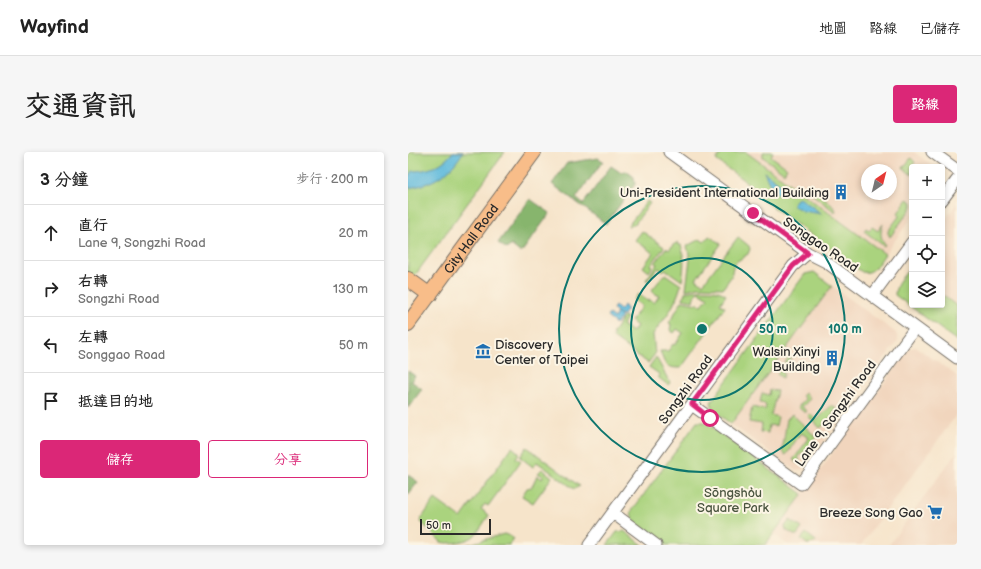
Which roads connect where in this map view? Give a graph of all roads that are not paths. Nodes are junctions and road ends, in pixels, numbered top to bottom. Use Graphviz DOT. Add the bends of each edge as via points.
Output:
graph roads {
  1 [pos="534,152"];
  2 [pos="669,152"];
  3 [pos="932,152"];
  4 [pos="957,170"];
  5 [pos="957,180"];
  6 [pos="945,196"];
  7 [pos="909,246"];
  8 [pos="808,253"];
  9 [pos="408,279"];
  10 [pos="430,295"];
  11 [pos="872,296"];
  12 [pos="408,324"];
  13 [pos="915,328"];
  14 [pos="957,358"];
  15 [pos="692,404"];
  16 [pos="612,513"];
  17 [pos="589,545"];
  18 [pos="656,545"];
  1 -- 10 [label="main road, City Hall Road"];
  2 -- 8 [label="street, Songgao Road"];
  3 -- 4 [label="street"];
  5 -- 6 [label="street"];
  7 -- 11 [label="street"];
  8 -- 11 [label="street, Songgao Road" via="826,262"];
  8 -- 15 [label="street, Songzhi Road" via="793,266"];
  9 -- 10 [label="main road"];
  10 -- 12 [label="main road, City Hall Road"];
  11 -- 13 [label="street, Songgao Road"];
  13 -- 14 [label="street, Songgao Road"];
  13 -- 15 [label="street, Lane 9, Songzhi Road" via="801,484"];
  15 -- 16 [label="street, Songzhi Road"];
  16 -- 17 [label="street, Songzhi Road"];
  16 -- 18 [label="street"];
}
